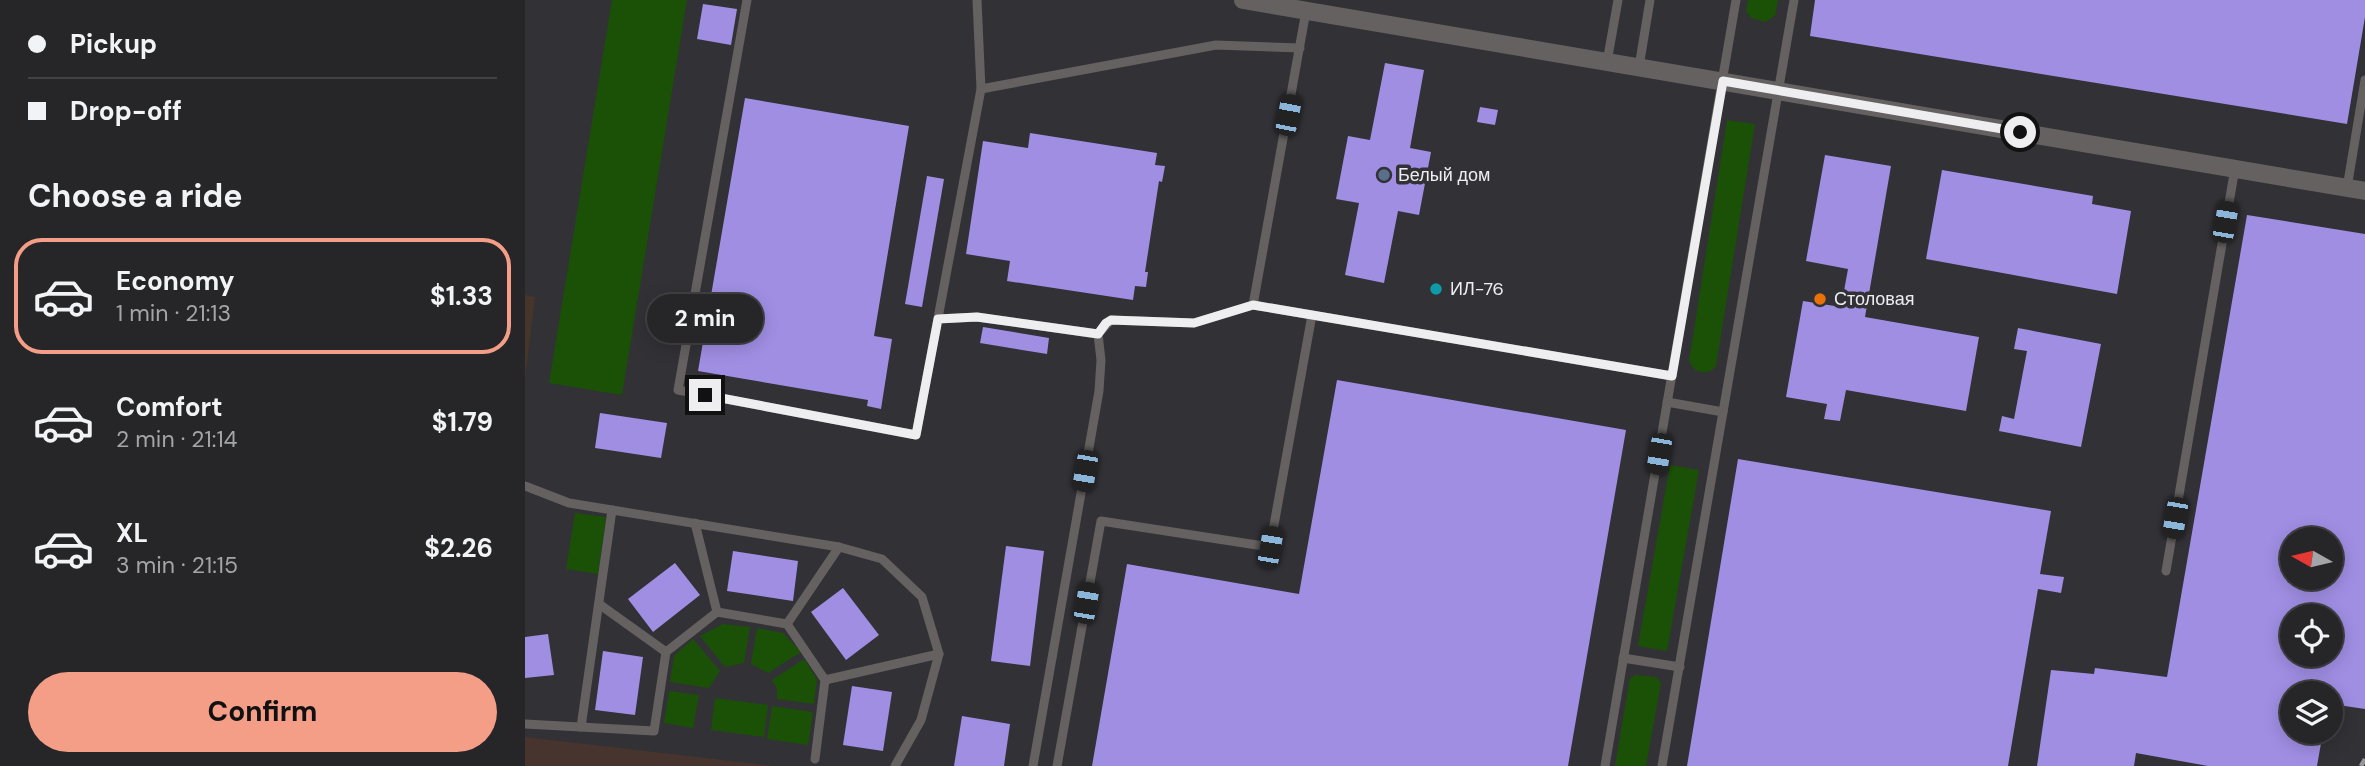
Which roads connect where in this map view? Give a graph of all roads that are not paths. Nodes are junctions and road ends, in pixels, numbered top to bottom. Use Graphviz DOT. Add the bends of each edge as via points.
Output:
graph roads {
  1 [pos="747,0"];
  2 [pos="977,0"];
  3 [pos="1243,0"];
  4 [pos="1618,0"];
  5 [pos="1650,0"];
  6 [pos="1736,0"];
  7 [pos="1794,0"];
  8 [pos="1306,11"];
  9 [pos="1300,48"];
  10 [pos="1607,62"];
  11 [pos="1639,67"];
  12 [pos="2365,80"];
  13 [pos="1723,81"];
  14 [pos="981,89"];
  15 [pos="1778,91"];
  16 [pos="2235,168"];
  17 [pos="2356,190"];
  18 [pos="1253,305"];
  19 [pos="1312,315"];
  20 [pos="938,319"];
  21 [pos="1098,334"];
  22 [pos="1672,376"];
  23 [pos="1667,402"];
  24 [pos="1723,412"];
  25 [pos="525,486"];
  26 [pos="612,510"];
  27 [pos="695,523"];
  28 [pos="839,547"];
  29 [pos="2165,572"];
  30 [pos="599,604"];
  31 [pos="717,612"];
  32 [pos="787,624"];
  33 [pos="666,652"];
  34 [pos="939,654"];
  35 [pos="1623,658"];
  36 [pos="1679,667"];
  37 [pos="825,680"];
  38 [pos="525,724"];
  39 [pos="581,727"];
  40 [pos="815,759"];
  41 [pos="895,766"];
  42 [pos="1033,766"];
  43 [pos="1057,766"];
  44 [pos="1605,766"];
  45 [pos="1663,766"];
  1 -- 20 [label="lane" via="678,390 916,435"];
  2 -- 14 [label="lane"];
  3 -- 8 [label="street"];
  4 -- 10 [label="lane"];
  5 -- 11 [label="lane"];
  6 -- 13 [label="lane"];
  7 -- 15 [label="lane"];
  8 -- 9 [label="lane"];
  8 -- 10 [label="street"];
  9 -- 14 [label="lane" via="1216,45"];
  9 -- 18 [label="lane"];
  10 -- 11 [label="street"];
  11 -- 13 [label="street"];
  12 -- 17 [label="lane"];
  13 -- 15 [label="street"];
  13 -- 22 [label="lane"];
  14 -- 20 [label="lane"];
  15 -- 16 [label="street"];
  15 -- 24 [label="lane"];
  16 -- 17 [label="street"];
  16 -- 29 [label="lane"];
  18 -- 19 [label="lane"];
  18 -- 21 [label="lane" via="1194,323 1111,320"];
  19 -- 22 [label="lane"];
  19 -- 43 [label="lane" via="1270,547 1101,521"];
  20 -- 21 [label="lane" via="977,317"];
  21 -- 42 [label="lane" via="1099,391"];
  22 -- 23 [label="lane"];
  23 -- 24 [label="lane"];
  23 -- 35 [label="lane"];
  24 -- 36 [label="lane"];
  25 -- 26 [label="lane" via="569,503"];
  26 -- 27 [label="lane"];
  26 -- 30 [label="lane"];
  27 -- 28 [label="lane"];
  27 -- 31 [label="lane"];
  28 -- 32 [label="lane"];
  28 -- 34 [label="lane" via="881,559 922,597"];
  30 -- 33 [label="lane"];
  30 -- 39 [label="lane"];
  31 -- 32 [label="lane"];
  31 -- 33 [label="lane"];
  32 -- 37 [label="lane"];
  33 -- 39 [label="lane" via="654,731"];
  34 -- 37 [label="lane"];
  34 -- 41 [label="lane" via="921,720"];
  35 -- 36 [label="lane"];
  35 -- 44 [label="lane"];
  36 -- 45 [label="lane"];
  37 -- 40 [label="lane"];
  38 -- 39 [label="lane"];
}
